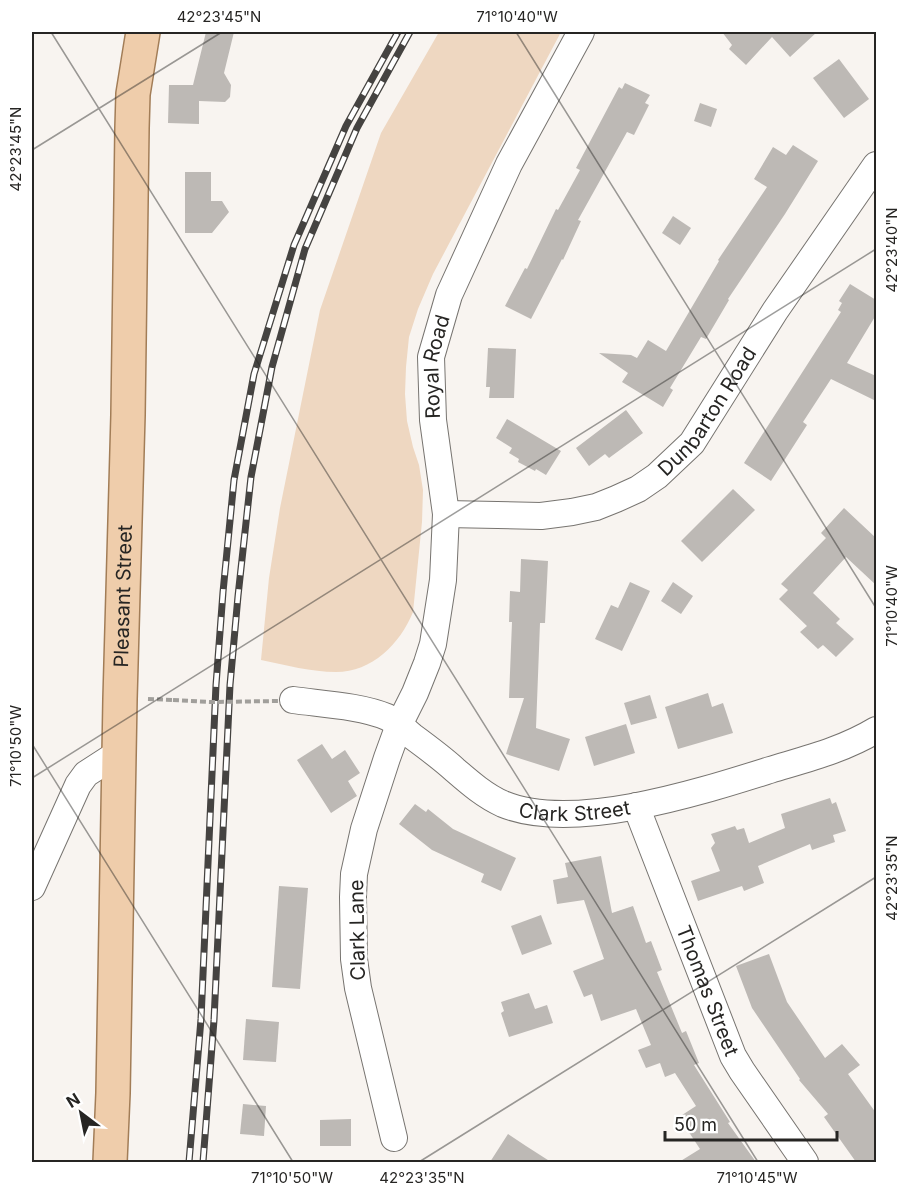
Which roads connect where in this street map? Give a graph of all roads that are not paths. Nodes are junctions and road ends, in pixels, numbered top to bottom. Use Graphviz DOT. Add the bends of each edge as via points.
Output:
graph roads {
  1 [pos="142,32"];
  2 [pos="582,32"];
  3 [pos="876,165"];
  4 [pos="446,514"];
  5 [pos="285,700"];
  6 [pos="399,725"];
  7 [pos="876,730"];
  8 [pos="120,752"];
  9 [pos="636,806"];
  10 [pos="32,887"];
  11 [pos="394,1138"];
  12 [pos="110,1162"];
  13 [pos="805,1162"];
  1 -- 8 [label="main road, Pleasant Street" via="133,94"];
  2 -- 4 [label="street, Royal Road" via="505,174 449,295 431,357 433,420"];
  3 -- 4 [label="street, Dunbarton Road" via="692,443 657,476 616,499 572,513"];
  4 -- 6 [label="street, Royal Road" via="443,580 433,644"];
  5 -- 6 [label="street, Clark Street" via="362,710 388,717"];
  6 -- 9 [label="street, Clark Street" via="473,785 504,804 561,814"];
  6 -- 11 [label="street, Clark Lane" via="364,829 354,874 353,928 358,988"];
  7 -- 9 [label="street, Clark Street" via="819,756"];
  8 -- 10 [label="street" via="86,774 78,785"];
  8 -- 12 [label="main road, Pleasant Street"];
  9 -- 13 [label="street, Thomas Street" via="733,1056"];
}
